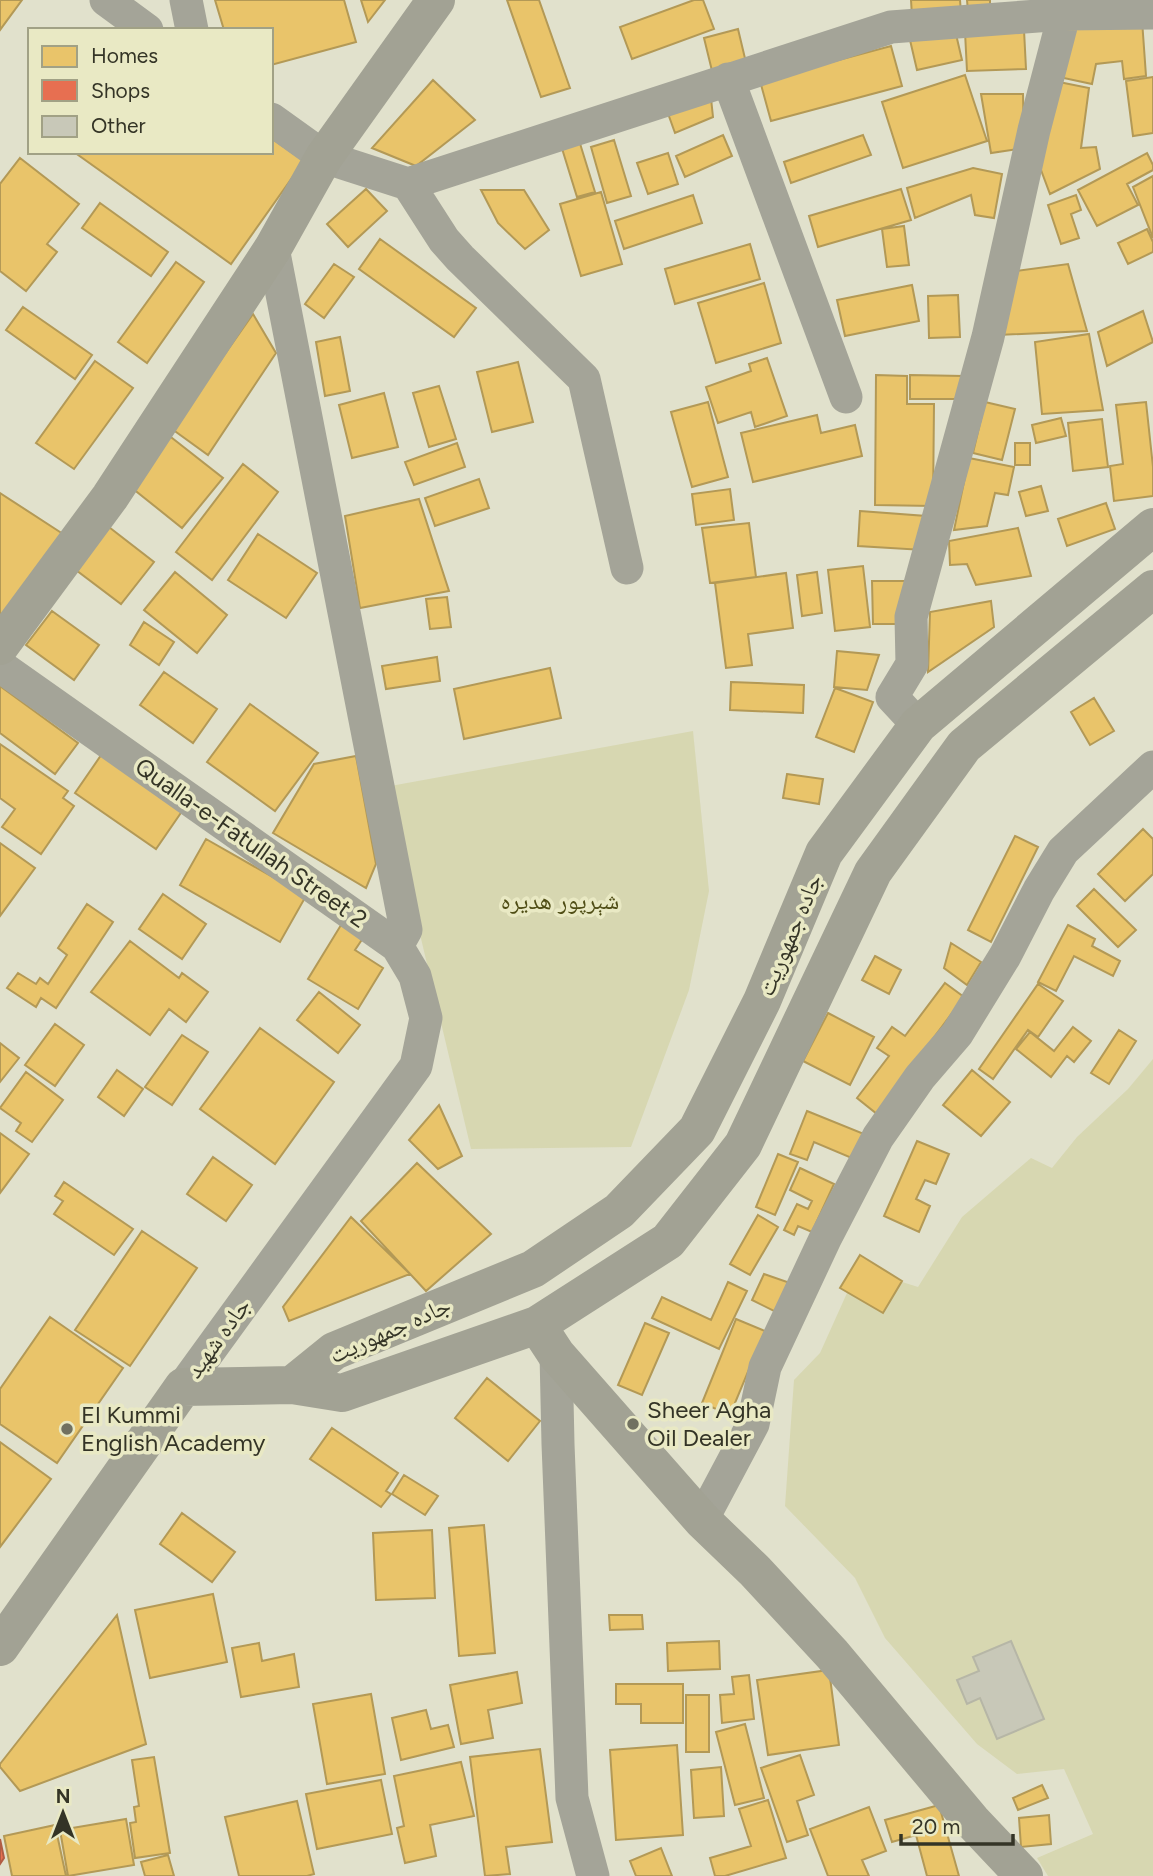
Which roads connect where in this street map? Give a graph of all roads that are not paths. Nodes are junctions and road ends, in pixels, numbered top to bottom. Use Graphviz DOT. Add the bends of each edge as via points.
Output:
graph roads {
  1 [pos="106,0"];
  2 [pos="186,0"];
  3 [pos="436,0"];
  4 [pos="1066,7"];
  5 [pos="1153,13"];
  6 [pos="144,28"];
  7 [pos="192,28"];
  8 [pos="727,79"];
  9 [pos="273,120"];
  10 [pos="324,157"];
  11 [pos="408,184"];
  12 [pos="273,248"];
  13 [pos="846,397"];
  14 [pos="1153,527"];
  15 [pos="627,569"];
  16 [pos="1153,589"];
  17 [pos="0,646"];
  18 [pos="0,666"];
  19 [pos="918,725"];
  20 [pos="1153,767"];
  21 [pos="397,946"];
  22 [pos="416,1066"];
  23 [pos="546,1339"];
  24 [pos="292,1385"];
  25 [pos="183,1387"];
  26 [pos="702,1520"];
  27 [pos="0,1647"];
  28 [pos="593,1876"];
  29 [pos="1024,1876"];
  1 -- 6 [label="street"];
  2 -- 7 [label="street"];
  3 -- 10 [label="main road"];
  4 -- 5 [label="street"];
  4 -- 8 [label="street" via="891,27"];
  4 -- 19 [label="street" via="988,337 911,617 912,664 892,697"];
  8 -- 11 [label="street"];
  8 -- 13 [label="street"];
  9 -- 10 [label="street"];
  10 -- 11 [label="street"];
  10 -- 12 [label="main road"];
  11 -- 15 [label="street" via="460,258 584,379"];
  12 -- 17 [label="main road" via="110,497"];
  12 -- 21 [label="street" via="406,930"];
  14 -- 19 [label="main road, جاده جمهوریت"];
  16 -- 23 [label="main road, جاده جمهوریت" via="964,746 873,872 743,1145 667,1241"];
  18 -- 21 [label="street, Qualla-e-Fatullah Street 2"];
  19 -- 24 [label="main road, جاده جمهوریت" via="824,853 762,1001 697,1130 619,1211 533,1269 334,1351"];
  20 -- 26 [label="street" via="1063,850 957,1034 878,1137 765,1367 753,1424"];
  21 -- 22 [label="street, Qualla-e-Fatullah Street 2" via="415,976 426,1018"];
  22 -- 25 [label="street, جاده شهید"];
  23 -- 24 [label="main road, جاده جمهوریت" via="342,1393"];
  23 -- 26 [label="main road"];
  23 -- 28 [label="street" via="558,1444 572,1798"];
  24 -- 25 [label="main road"];
  25 -- 27 [label="main road, جاده شهید"];
  26 -- 29 [label="main road" via="832,1654"];
}
